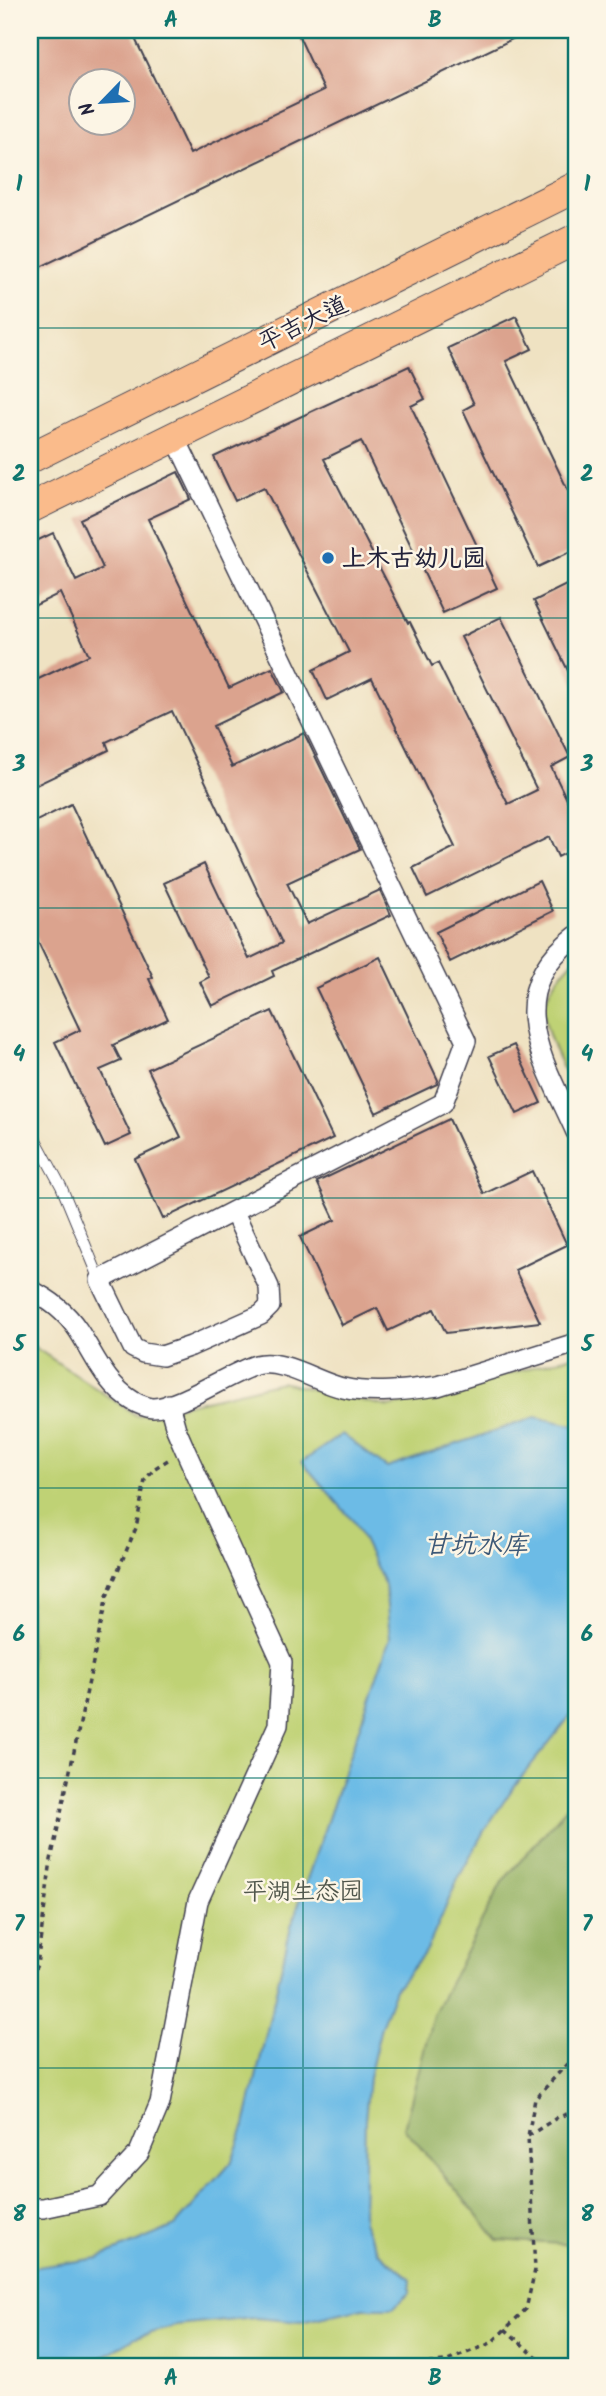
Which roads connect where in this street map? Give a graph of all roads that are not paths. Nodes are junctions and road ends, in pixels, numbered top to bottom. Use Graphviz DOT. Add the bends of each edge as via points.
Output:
graph roads {
  1 [pos="576,187"];
  2 [pos="576,239"];
  3 [pos="175,437"];
  4 [pos="30,458"];
  5 [pos="30,509"];
  6 [pos="576,936"];
  7 [pos="30,1129"];
  8 [pos="576,1132"];
  9 [pos="234,1212"];
  10 [pos="100,1280"];
  11 [pos="30,1290"];
  12 [pos="576,1343"];
  13 [pos="169,1404"];
  14 [pos="30,2208"];
  1 -- 4 [label="main road, 平吉大道"];
  2 -- 3 [label="main road, 平吉大道"];
  3 -- 5 [label="main road, 平吉大道"];
  3 -- 9 [label="street" via="466,1041 443,1103"];
  6 -- 8 [label="street" via="550,961 538,981 533,1003 539,1048"];
  7 -- 10 [label="lane" via="61,1186"];
  9 -- 10 [label="street"];
  9 -- 10 [label="street" via="269,1287 270,1306 261,1315 162,1356 143,1353 133,1348"];
  11 -- 13 [label="street" via="64,1312 118,1389 134,1402 152,1408"];
  12 -- 13 [label="street" via="439,1386 415,1389 342,1388 290,1368 259,1364"];
  13 -- 14 [label="street" via="186,1452 282,1662 278,1725 198,1901 160,2103 139,2153 99,2196"];
}
